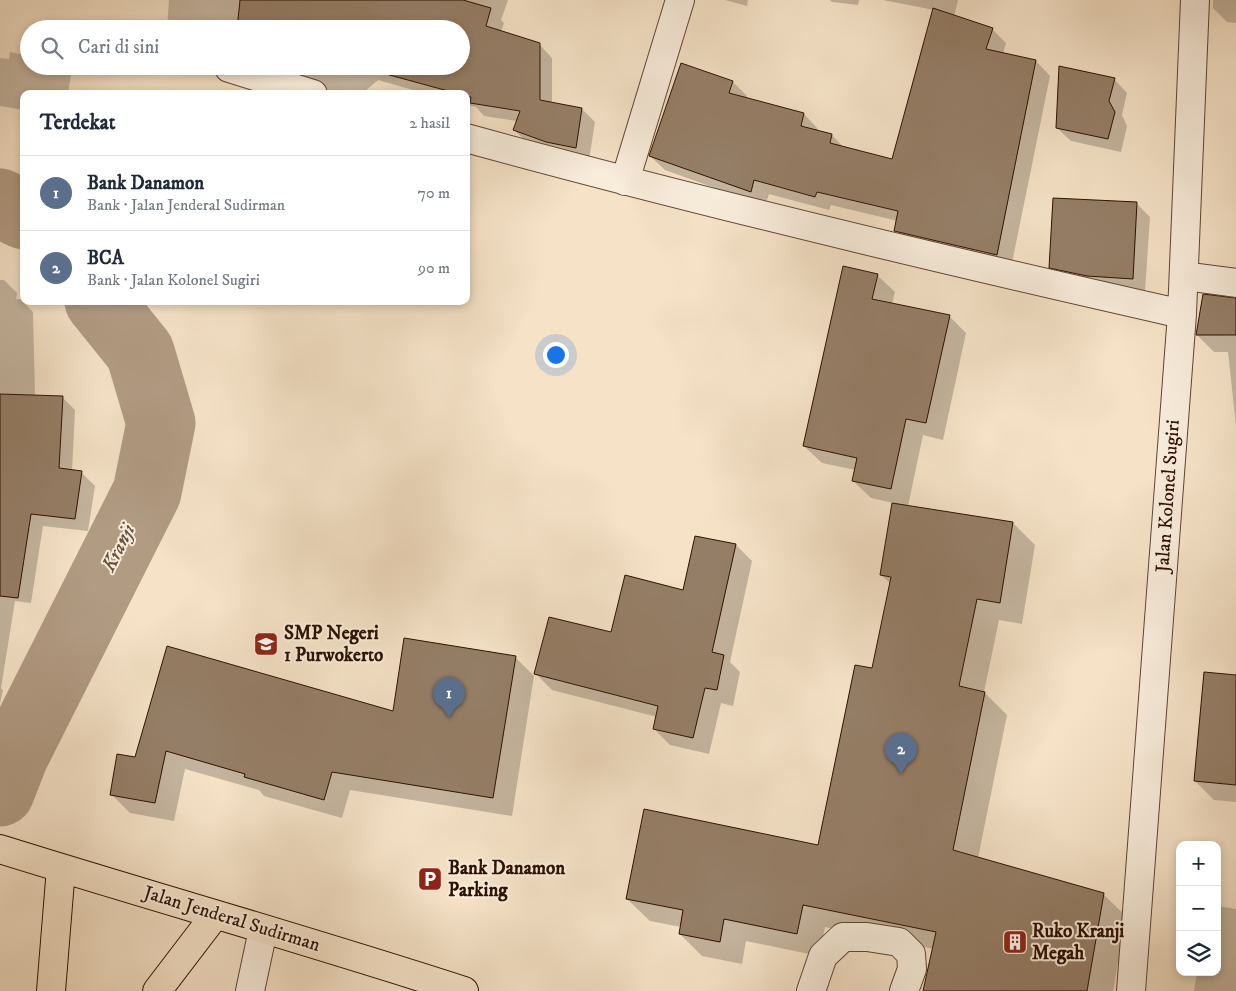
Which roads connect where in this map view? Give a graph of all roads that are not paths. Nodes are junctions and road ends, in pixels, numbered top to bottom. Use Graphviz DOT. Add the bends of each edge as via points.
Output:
graph roads {
  1 [pos="680,0"];
  2 [pos="1196,0"];
  3 [pos="252,75"];
  4 [pos="300,90"];
  5 [pos="470,139"];
  6 [pos="625,181"];
  7 [pos="1184,276"];
  8 [pos="1236,283"];
  9 [pos="1182,314"];
  10 [pos="0,849"];
  11 [pos="49,864"];
  12 [pos="215,915"];
  13 [pos="263,930"];
  14 [pos="52,991"];
  15 [pos="157,991"];
  16 [pos="250,991"];
  17 [pos="464,991"];
  18 [pos="811,991"];
  19 [pos="904,991"];
  20 [pos="1131,991"];
  1 -- 6 [label="street"];
  2 -- 7 [label="street, Jalan Kolonel Sugiri"];
  3 -- 4 [label="street"];
  5 -- 6 [label="street"];
  6 -- 9 [label="street"];
  7 -- 8 [label="street"];
  7 -- 9 [label="street, Jalan Kolonel Sugiri"];
  9 -- 20 [label="street, Jalan Kolonel Sugiri"];
  10 -- 11 [label="main road, Jalan Jenderal Sudirman"];
  11 -- 12 [label="main road, Jalan Jenderal Sudirman"];
  11 -- 14 [label="main road"];
  12 -- 13 [label="main road, Jalan Jenderal Sudirman"];
  12 -- 15 [label="main road"];
  13 -- 16 [label="street"];
  13 -- 17 [label="main road, Jalan Jenderal Sudirman"];
  18 -- 19 [label="street" via="823,956 843,936 899,942 911,954 912,969"];
}
